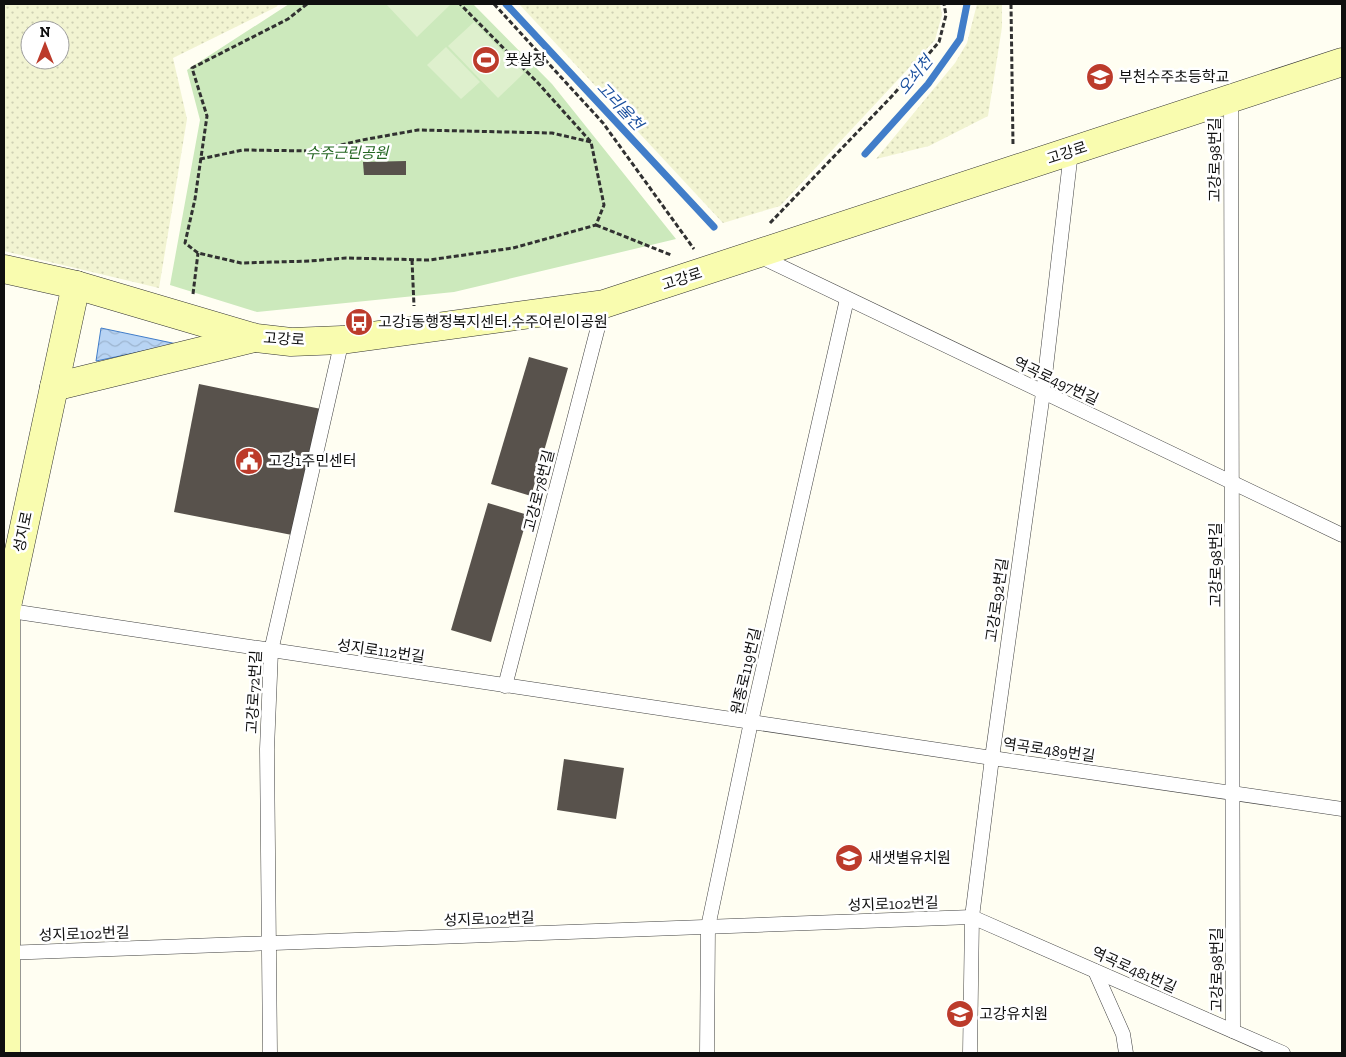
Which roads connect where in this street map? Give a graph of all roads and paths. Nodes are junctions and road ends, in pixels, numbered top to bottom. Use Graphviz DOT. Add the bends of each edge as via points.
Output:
graph roads {
  1 [pos="307,4"];
  2 [pos="460,4"];
  3 [pos="494,4"];
  4 [pos="944,4"];
  5 [pos="1011,4"];
  6 [pos="1342,62"];
  7 [pos="1231,99"];
  8 [pos="591,142"];
  9 [pos="1071,152"];
  10 [pos="200,159"];
  11 [pos="1013,171"];
  12 [pos="596,225"];
  13 [pos="764,228"];
  14 [pos="198,252"];
  15 [pos="756,255"];
  16 [pos="674,256"];
  17 [pos="412,260"];
  18 [pos="4,269"];
  19 [pos="709,270"];
  20 [pos="76,285"];
  21 [pos="847,299"];
  22 [pos="604,304"];
  23 [pos="190,318"];
  24 [pos="416,330"];
  25 [pos="256,338"];
  26 [pos="342,340"];
  27 [pos="54,387"];
  28 [pos="1043,393"];
  29 [pos="1232,482"];
  30 [pos="1342,535"];
  31 [pos="5,611"];
  32 [pos="271,651"];
  33 [pos="505,686"];
  34 [pos="750,722"];
  35 [pos="992,758"];
  36 [pos="1233,793"];
  37 [pos="1342,809"];
  38 [pos="972,917"];
  39 [pos="708,927"];
  40 [pos="269,943"];
  41 [pos="5,953"];
  42 [pos="1095,971"];
  43 [pos="1233,1031"];
  44 [pos="6,1053"];
  45 [pos="270,1053"];
  46 [pos="707,1053"];
  47 [pos="970,1053"];
  48 [pos="1126,1053"];
  49 [pos="1284,1053"];
  1 -- 10 [label="path" via="288,19 192,68 206,116"];
  2 -- 8 [label="path"];
  3 -- 19 [label="path" via="603,123"];
  4 -- 13 [label="path" via="946,15 939,42 893,95"];
  5 -- 11 [label="path"];
  6 -- 7 [label="street, 고강로"];
  7 -- 9 [label="street, 고강로"];
  7 -- 29 [label="lane, 고강로98번길"];
  8 -- 10 [label="path" via="552,133 418,130 316,151 243,150"];
  8 -- 12 [label="path" via="604,205"];
  9 -- 11 [label="street, 고강로"];
  9 -- 28 [label="lane, 고강로92번길"];
  10 -- 14 [label="path" via="185,243"];
  11 -- 15 [label="street, 고강로"];
  12 -- 16 [label="path"];
  12 -- 17 [label="path" via="513,248"];
  14 -- 17 [label="path" via="241,263 346,258"];
  14 -- 23 [label="path"];
  15 -- 19 [label="street, 고강로"];
  15 -- 21 [label="lane, 역곡로497번길"];
  17 -- 24 [label="path"];
  18 -- 20 [label="street, 고강로"];
  19 -- 22 [label="street, 고강로"];
  20 -- 23 [label="street, 고강로"];
  20 -- 27 [label="street, 성지로"];
  21 -- 28 [label="lane, 역곡로497번길"];
  21 -- 34 [label="lane, 원종로119번길"];
  22 -- 24 [label="street, 고강로"];
  22 -- 33 [label="lane, 고강로78번길"];
  23 -- 25 [label="street, 고강로"];
  24 -- 26 [label="street, 고강로"];
  25 -- 26 [label="street, 고강로" via="291,342"];
  25 -- 27 [label="street"];
  26 -- 32 [label="lane, 고강로72번길"];
  27 -- 31 [label="street, 성지로"];
  28 -- 29 [label="lane, 역곡로497번길"];
  28 -- 35 [label="lane, 고강로92번길"];
  29 -- 30 [label="lane, 역곡로497번길"];
  29 -- 36 [label="lane, 고강로98번길"];
  31 -- 32 [label="lane, 성지로112번길"];
  31 -- 41 [label="street, 성지로"];
  32 -- 33 [label="lane, 성지로112번길"];
  32 -- 40 [label="lane, 고강로72번길" via="267,749"];
  33 -- 34 [label="lane, 성지로112번길"];
  34 -- 35 [label="lane, 역곡로489번길"];
  34 -- 39 [label="lane, 원종로119번길"];
  35 -- 36 [label="lane, 역곡로489번길"];
  35 -- 38 [label="lane, 고강로92번길"];
  36 -- 37 [label="lane, 역곡로489번길"];
  36 -- 43 [label="lane, 고강로98번길"];
  38 -- 39 [label="lane, 성지로102번길"];
  38 -- 42 [label="lane, 역곡로481번길"];
  38 -- 47 [label="lane, 고강로92번길"];
  39 -- 40 [label="lane, 성지로102번길"];
  39 -- 46 [label="lane, 원종로119번길"];
  40 -- 41 [label="lane, 성지로102번길"];
  40 -- 45 [label="lane, 고강로72번길"];
  41 -- 44 [label="street, 성지로"];
  42 -- 43 [label="lane, 역곡로481번길"];
  42 -- 48 [label="lane" via="1124,1034"];
  43 -- 49 [label="lane, 역곡로481번길"];
}
